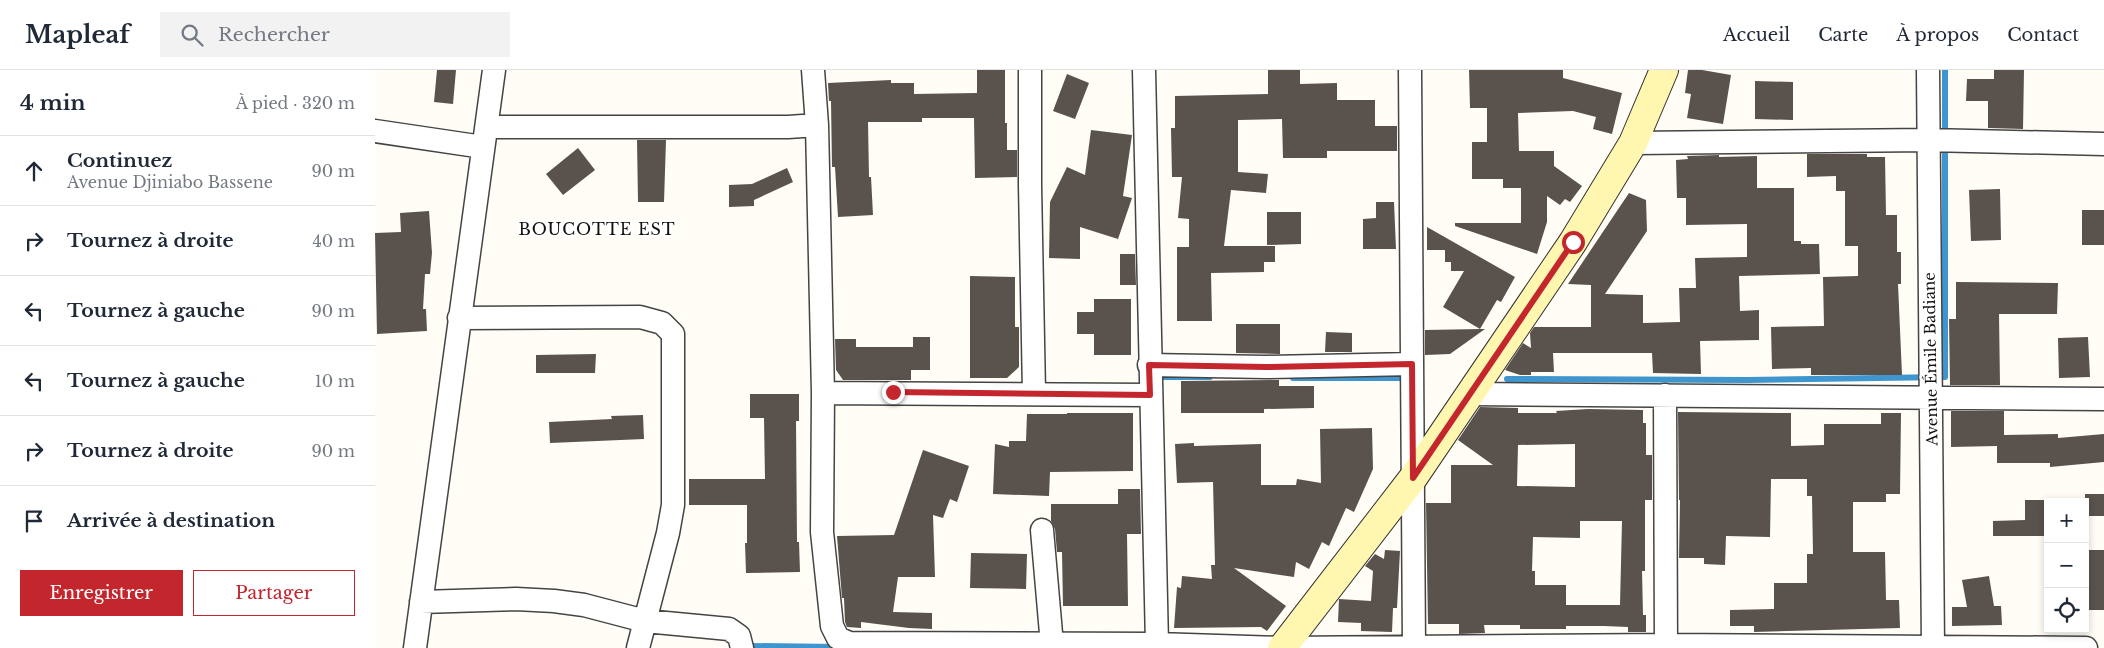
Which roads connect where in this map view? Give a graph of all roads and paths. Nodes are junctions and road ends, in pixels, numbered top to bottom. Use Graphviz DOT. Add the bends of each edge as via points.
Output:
graph roads {
  1 [pos="494,70"];
  2 [pos="813,70"];
  3 [pos="1030,70"];
  4 [pos="1144,70"];
  5 [pos="1410,70"];
  6 [pos="1664,70"];
  7 [pos="1929,70"];
  8 [pos="817,125"];
  9 [pos="375,131"];
  10 [pos="485,137"];
  11 [pos="1928,140"];
  12 [pos="1633,143"];
  13 [pos="2104,144"];
  14 [pos="459,318"];
  15 [pos="1412,364"];
  16 [pos="1149,365"];
  17 [pos="823,393"];
  18 [pos="1034,393"];
  19 [pos="1470,394"];
  20 [pos="1150,395"];
  21 [pos="1665,395"];
  22 [pos="1931,397"];
  23 [pos="2104,399"];
  24 [pos="1413,478"];
  25 [pos="1042,530"];
  26 [pos="421,602"];
  27 [pos="645,621"];
  28 [pos="1157,644"];
  29 [pos="1052,645"];
  30 [pos="1666,647"];
  31 [pos="1933,647"];
  32 [pos="415,648"];
  33 [pos="638,648"];
  34 [pos="742,648"];
  35 [pos="1282,648"];
  36 [pos="1414,648"];
  37 [pos="2086,648"];
  1 -- 10 [label="street"];
  2 -- 8 [label="street"];
  3 -- 18 [label="street"];
  4 -- 16 [label="street"];
  5 -- 15 [label="street"];
  6 -- 12 [label="main road"];
  7 -- 11 [label="street, Avenue Émile Badiane"];
  8 -- 10 [label="street"];
  8 -- 17 [label="street"];
  9 -- 10 [label="street"];
  10 -- 14 [label="street"];
  11 -- 12 [label="street"];
  11 -- 13 [label="street"];
  11 -- 22 [label="street, Avenue Émile Badiane"];
  12 -- 19 [label="main road" via="1573,242"];
  14 -- 26 [label="street"];
  14 -- 27 [label="street" via="640,317 663,323 673,334 673,505"];
  15 -- 16 [label="street"];
  15 -- 24 [label="street"];
  16 -- 20 [label="street"];
  17 -- 18 [label="street"];
  17 -- 29 [label="street" via="822,532 831,626 838,638 849,643"];
  18 -- 20 [label="street"];
  19 -- 21 [label="street"];
  19 -- 24 [label="main road"];
  20 -- 28 [label="street"];
  21 -- 22 [label="street"];
  21 -- 30 [label="street"];
  22 -- 23 [label="street"];
  22 -- 31 [label="street, Avenue Émile Badiane"];
  24 -- 35 [label="main road"];
  24 -- 36 [label="street"];
  25 -- 29 [label="street"];
  26 -- 27 [label="street" via="554,601 584,605"];
  26 -- 32 [label="street"];
  27 -- 33 [label="street"];
  27 -- 34 [label="street" via="729,629 739,636"];
  28 -- 29 [label="street"];
  28 -- 35 [label="street"];
  30 -- 31 [label="street"];
  30 -- 36 [label="street"];
  31 -- 37 [label="street"];
  35 -- 36 [label="street"];
}
